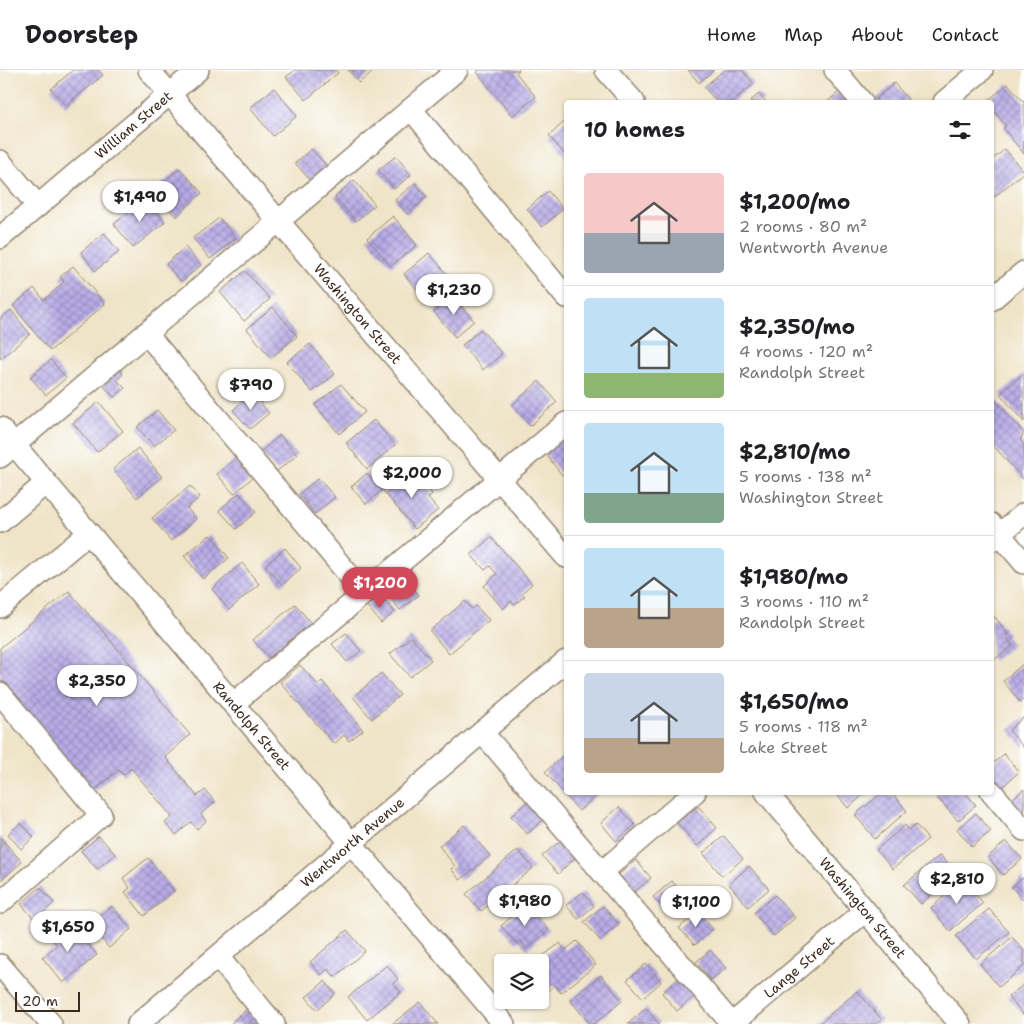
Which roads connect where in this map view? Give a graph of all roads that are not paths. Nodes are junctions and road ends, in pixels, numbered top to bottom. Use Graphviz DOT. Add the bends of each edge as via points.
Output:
graph roads {
  1 [pos="149,70"];
  2 [pos="198,70"];
  3 [pos="457,70"];
  4 [pos="606,70"];
  5 [pos="835,70"];
  6 [pos="982,70"];
  7 [pos="169,94"];
  8 [pos="632,100"];
  9 [pos="860,100"];
  10 [pos="946,100"];
  11 [pos="411,109"];
  12 [pos="0,161"];
  13 [pos="38,206"];
  14 [pos="278,222"];
  15 [pos="0,238"];
  16 [pos="1024,272"];
  17 [pos="564,295"];
  18 [pos="994,297"];
  19 [pos="146,333"];
  20 [pos="564,425"];
  21 [pos="0,428"];
  22 [pos="7,451"];
  23 [pos="499,479"];
  24 [pos="46,483"];
  25 [pos="1024,514"];
  26 [pos="0,522"];
  27 [pos="89,533"];
  28 [pos="994,533"];
  29 [pos="564,555"];
  30 [pos="1024,563"];
  31 [pos="364,593"];
  32 [pos="0,607"];
  33 [pos="564,663"];
  34 [pos="0,693"];
  35 [pos="234,704"];
  36 [pos="482,732"];
  37 [pos="692,795"];
  38 [pos="768,795"];
  39 [pos="994,795"];
  40 [pos="1024,830"];
  41 [pos="351,843"];
  42 [pos="602,872"];
  43 [pos="0,903"];
  44 [pos="865,911"];
  45 [pos="218,957"];
  46 [pos="0,965"];
  47 [pos="50,1024"];
  48 [pos="138,1024"];
  49 [pos="274,1024"];
  50 [pos="504,1024"];
  51 [pos="732,1024"];
  52 [pos="960,1024"];
  1 -- 7 [label="street, Washington Street"];
  2 -- 7 [label="street, William Street"];
  3 -- 11 [label="street"];
  4 -- 8 [label="street"];
  5 -- 9 [label="street"];
  6 -- 10 [label="street"];
  7 -- 13 [label="street, William Street"];
  7 -- 14 [label="street, Washington Street"];
  11 -- 14 [label="street"];
  11 -- 17 [label="street"];
  12 -- 13 [label="street"];
  13 -- 15 [label="street, William Street"];
  14 -- 19 [label="street"];
  14 -- 23 [label="street, Washington Street"];
  16 -- 18 [label="street"];
  19 -- 22 [label="street"];
  19 -- 31 [label="street"];
  20 -- 23 [label="street"];
  21 -- 22 [label="street, Randolph Street"];
  22 -- 24 [label="street, Randolph Street"];
  23 -- 29 [label="street, Washington Street"];
  23 -- 31 [label="street"];
  24 -- 26 [label="street"];
  24 -- 27 [label="street, Randolph Street"];
  25 -- 28 [label="street"];
  27 -- 32 [label="street"];
  27 -- 35 [label="street, Randolph Street"];
  28 -- 30 [label="street"];
  31 -- 35 [label="street"];
  33 -- 36 [label="street, Wentworth Avenue"];
  34 -- 43 [label="street" via="101,815"];
  35 -- 41 [label="street, Randolph Street"];
  36 -- 41 [label="street, Wentworth Avenue"];
  36 -- 42 [label="street"];
  37 -- 42 [label="street"];
  38 -- 44 [label="street, Washington Street"];
  39 -- 40 [label="street"];
  41 -- 45 [label="street, Wentworth Avenue"];
  41 -- 50 [label="street, Randolph Street"];
  42 -- 51 [label="street"];
  44 -- 51 [label="street, Lange Street"];
  44 -- 52 [label="street, Washington Street"];
  45 -- 48 [label="street, Wentworth Avenue"];
  45 -- 49 [label="street"];
  46 -- 47 [label="street"];
}
